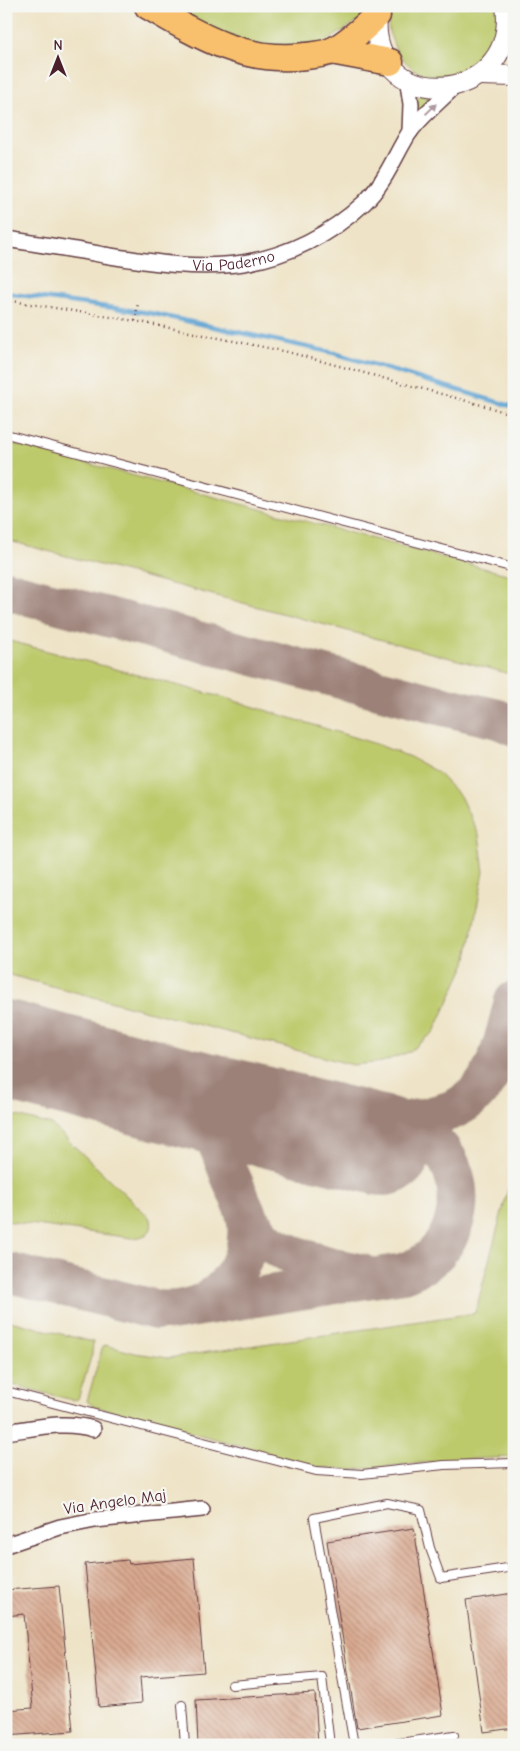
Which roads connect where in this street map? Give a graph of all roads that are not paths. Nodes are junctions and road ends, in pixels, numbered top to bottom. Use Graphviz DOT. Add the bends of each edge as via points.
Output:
graph roads {
  1 [pos="148,6"];
  2 [pos="378,10"];
  3 [pos="509,22"];
  4 [pos="331,51"];
  5 [pos="398,70"];
  6 [pos="481,76"];
  7 [pos="514,76"];
  8 [pos="454,87"];
  9 [pos="410,132"];
  10 [pos="6,239"];
  11 [pos="6,434"];
  12 [pos="514,568"];
  13 [pos="6,1391"];
  14 [pos="93,1429"];
  15 [pos="6,1432"];
  16 [pos="514,1463"];
  17 [pos="202,1509"];
  18 [pos="6,1545"];
  19 [pos="514,1568"];
  20 [pos="232,1685"];
  21 [pos="182,1705"];
  22 [pos="454,1735"];
  23 [pos="185,1745"];
  24 [pos="330,1745"];
  25 [pos="354,1745"];
  26 [pos="386,1745"];
  1 -- 4 [label="highway" via="214,42 240,52 288,59"];
  2 -- 4 [label="highway" via="358,33"];
  2 -- 5 [label="street, Via Paderno" via="380,44"];
  3 -- 6 [label="street, Via Paderno" via="503,48"];
  4 -- 5 [label="highway"];
  5 -- 8 [label="street, Via Paderno" via="424,86"];
  5 -- 9 [label="street, Via Paderno" via="412,104"];
  6 -- 7 [label="street, Via Paderno"];
  6 -- 8 [label="street, Via Paderno"];
  9 -- 8 [label="street, Via Paderno, one-way"];
  9 -- 10 [label="street, Via Paderno" via="384,178 365,202 340,224 309,242 244,263 178,264 138,260"];
  11 -- 12 [label="lane"];
  13 -- 16 [label="lane" via="316,1471 362,1474 444,1465"];
  14 -- 15 [label="street" via="63,1425"];
  17 -- 18 [label="street, Via Angelo Maj" via="95,1520 60,1527"];
  19 -- 25 [label="lane" via="441,1578 430,1548 422,1510 387,1503 314,1518"];
  20 -- 24 [label="lane" via="322,1677"];
  21 -- 23 [label="lane"];
  22 -- 26 [label="lane"];
}
